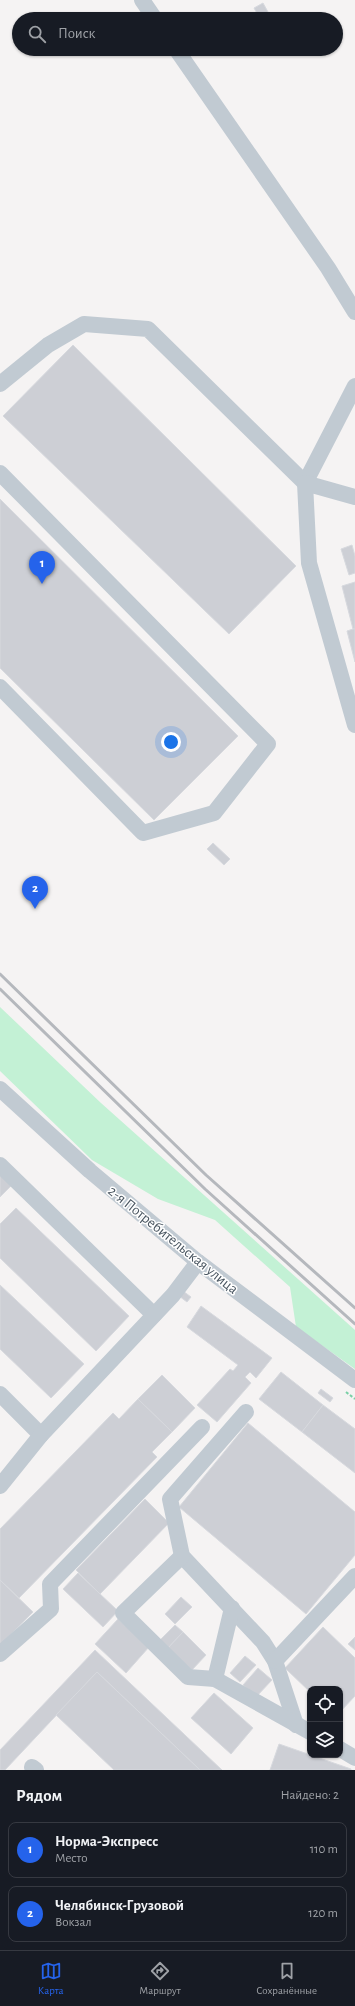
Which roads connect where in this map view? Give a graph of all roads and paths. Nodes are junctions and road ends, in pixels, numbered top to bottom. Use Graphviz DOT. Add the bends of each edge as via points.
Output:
graph roads {
  1 [pos="142,0"];
  2 [pos="150,12"];
  3 [pos="181,56"];
  4 [pos="355,312"];
  5 [pos="0,384"];
  6 [pos="355,386"];
  7 [pos="0,472"];
  8 [pos="305,483"];
  9 [pos="355,497"];
  10 [pos="0,687"];
  11 [pos="355,725"];
  12 [pos="0,1090"];
  13 [pos="0,1165"];
  14 [pos="198,1262"];
  15 [pos="154,1315"];
  16 [pos="355,1380"];
  17 [pos="0,1394"];
  18 [pos="246,1412"];
  19 [pos="202,1426"];
  20 [pos="41,1435"];
  21 [pos="0,1486"];
  22 [pos="182,1556"];
  23 [pos="355,1576"];
  24 [pos="232,1608"];
  25 [pos="0,1654"];
  26 [pos="275,1661"];
  27 [pos="215,1679"];
  28 [pos="303,1729"];
  29 [pos="343,1751"];
  30 [pos="355,1758"];
  1 -- 2 [label="street"];
  3 -- 4 [label="street" via="328,268"];
  5 -- 8 [label="street" via="48,345 84,324 148,329"];
  6 -- 8 [label="street"];
  7 -- 10 [label="street" via="268,744 214,813 143,833"];
  8 -- 9 [label="street"];
  8 -- 11 [label="street" via="309,563"];
  12 -- 14 [label="street, 2-я Потребительская улица" via="90,1171"];
  13 -- 15 [label="street"];
  14 -- 15 [label="street"];
  14 -- 16 [label="street, 2-я Потребительская улица"];
  15 -- 20 [label="street"];
  17 -- 20 [label="street"];
  18 -- 22 [label="street" via="170,1499"];
  19 -- 25 [label="street" via="50,1584 51,1608"];
  20 -- 21 [label="street"];
  22 -- 24 [label="street"];
  22 -- 27 [label="street" via="123,1613 188,1677"];
  23 -- 26 [label="street"];
  24 -- 26 [label="street" via="263,1642"];
  24 -- 27 [label="street"];
  26 -- 28 [label="street"];
  27 -- 28 [label="street"];
  29 -- 30 [label="street"];
}
